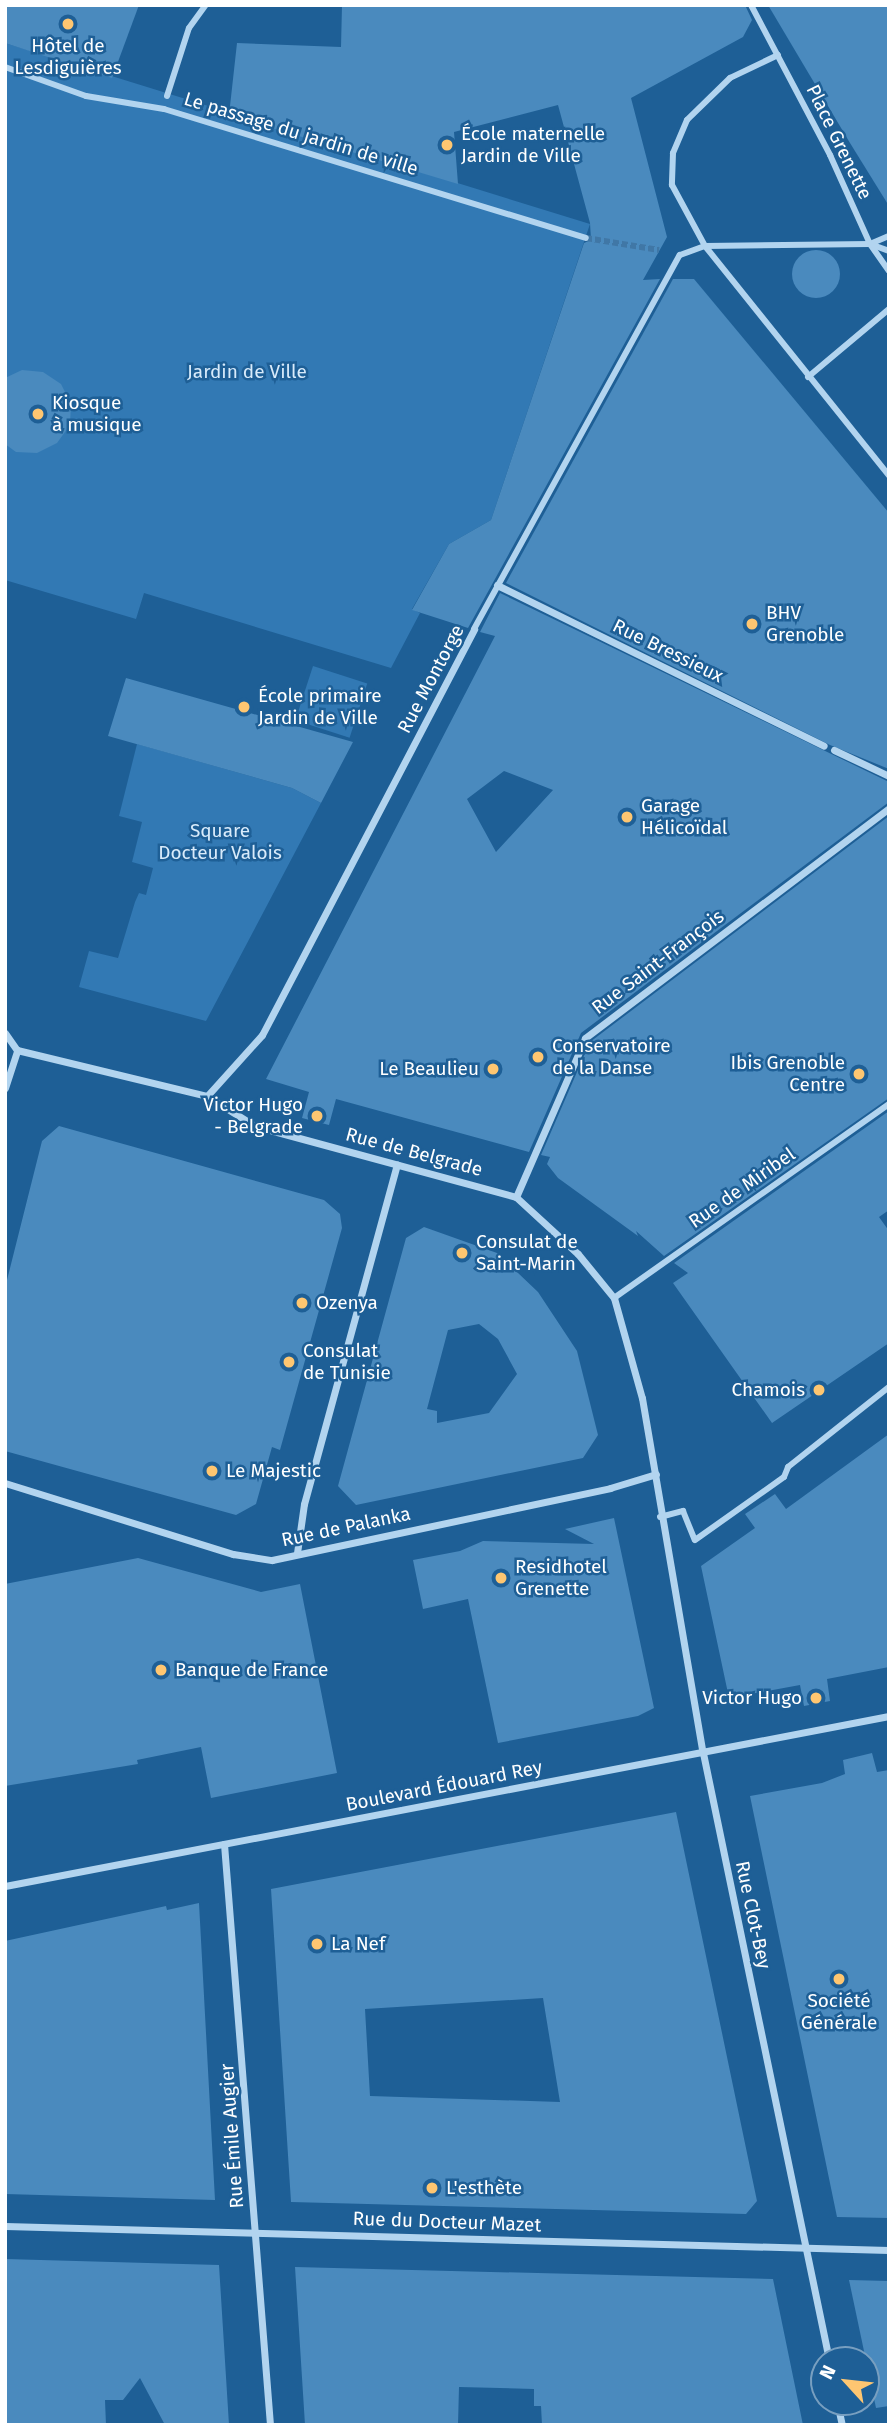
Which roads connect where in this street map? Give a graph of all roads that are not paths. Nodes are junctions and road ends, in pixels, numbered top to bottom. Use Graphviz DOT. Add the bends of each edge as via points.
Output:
graph roads {
  1 [pos="206,5"];
  2 [pos="751,5"];
  3 [pos="778,55"];
  4 [pos="5,67"];
  5 [pos="167,96"];
  6 [pos="889,236"];
  7 [pos="586,237"];
  8 [pos="870,244"];
  9 [pos="705,246"];
  10 [pos="889,251"];
  11 [pos="889,271"];
  12 [pos="889,309"];
  13 [pos="808,377"];
  14 [pos="889,476"];
  15 [pos="497,585"];
  16 [pos="474,629"];
  17 [pos="824,746"];
  18 [pos="834,750"];
  19 [pos="889,776"];
  20 [pos="889,808"];
  21 [pos="5,1033"];
  22 [pos="17,1051"];
  23 [pos="5,1088"];
  24 [pos="207,1096"];
  25 [pos="889,1104"];
  26 [pos="397,1164"];
  27 [pos="516,1197"];
  28 [pos="614,1298"];
  29 [pos="889,1387"];
  30 [pos="656,1474"];
  31 [pos="5,1483"];
  32 [pos="660,1517"];
  33 [pos="297,1553"];
  34 [pos="889,1716"];
  35 [pos="704,1753"];
  36 [pos="224,1844"];
  37 [pos="5,1886"];
  38 [pos="5,2226"];
  39 [pos="253,2232"];
  40 [pos="806,2247"];
  41 [pos="889,2250"];
  42 [pos="826,2346"];
  43 [pos="270,2425"];
  1 -- 5 [label="street" via="189,27"];
  2 -- 3 [label="street, Place Grenette"];
  3 -- 8 [label="street, Place Grenette"];
  3 -- 9 [label="street" via="730,78 687,120 673,153 672,185"];
  4 -- 7 [label="street, Le passage du jardin de ville" via="86,96 164,109"];
  6 -- 8 [label="street"];
  8 -- 9 [label="street"];
  8 -- 10 [label="street"];
  8 -- 11 [label="street, Place Grenette"];
  9 -- 13 [label="street"];
  9 -- 15 [label="street, Rue Montorge" via="680,255 671,267"];
  12 -- 13 [label="street"];
  13 -- 14 [label="street"];
  15 -- 16 [label="street, Rue Montorge"];
  15 -- 17 [label="street, Rue Bressieux"];
  16 -- 24 [label="street, Rue Montorge" via="262,1035"];
  18 -- 19 [label="street"];
  20 -- 27 [label="street, Rue Saint-François" via="585,1038"];
  21 -- 22 [label="street"];
  22 -- 23 [label="street"];
  22 -- 24 [label="street, Rue de Belgrade"];
  24 -- 26 [label="street, Rue de Belgrade" via="255,1126"];
  25 -- 28 [label="street, Rue de Miribel"];
  26 -- 27 [label="street, Rue de Belgrade"];
  26 -- 33 [label="street" via="304,1504"];
  27 -- 28 [label="street, Rue de Belgrade" via="578,1254"];
  28 -- 30 [label="street, Rue de Belgrade" via="642,1398"];
  29 -- 32 [label="street" via="788,1467 784,1477 695,1540 683,1511"];
  30 -- 32 [label="street, Rue Clot-Bey"];
  30 -- 33 [label="street, Rue de Palanka" via="610,1488"];
  31 -- 33 [label="street, Rue de Palanka" via="233,1554 272,1560"];
  32 -- 35 [label="street, Rue Clot-Bey"];
  34 -- 35 [label="street, Boulevard Édouard Rey"];
  35 -- 36 [label="street, Boulevard Édouard Rey"];
  35 -- 40 [label="street, Rue Clot-Bey"];
  36 -- 37 [label="street, Boulevard Édouard Rey"];
  36 -- 39 [label="street, Rue Émile Augier"];
  38 -- 39 [label="street, Rue du Docteur Mazet"];
  39 -- 40 [label="street, Rue du Docteur Mazet"];
  39 -- 43 [label="street, Rue Émile Augier" via="260,2262"];
  40 -- 41 [label="street, Rue du Docteur Mazet"];
  40 -- 42 [label="street, Rue Clot-Bey"];
}
